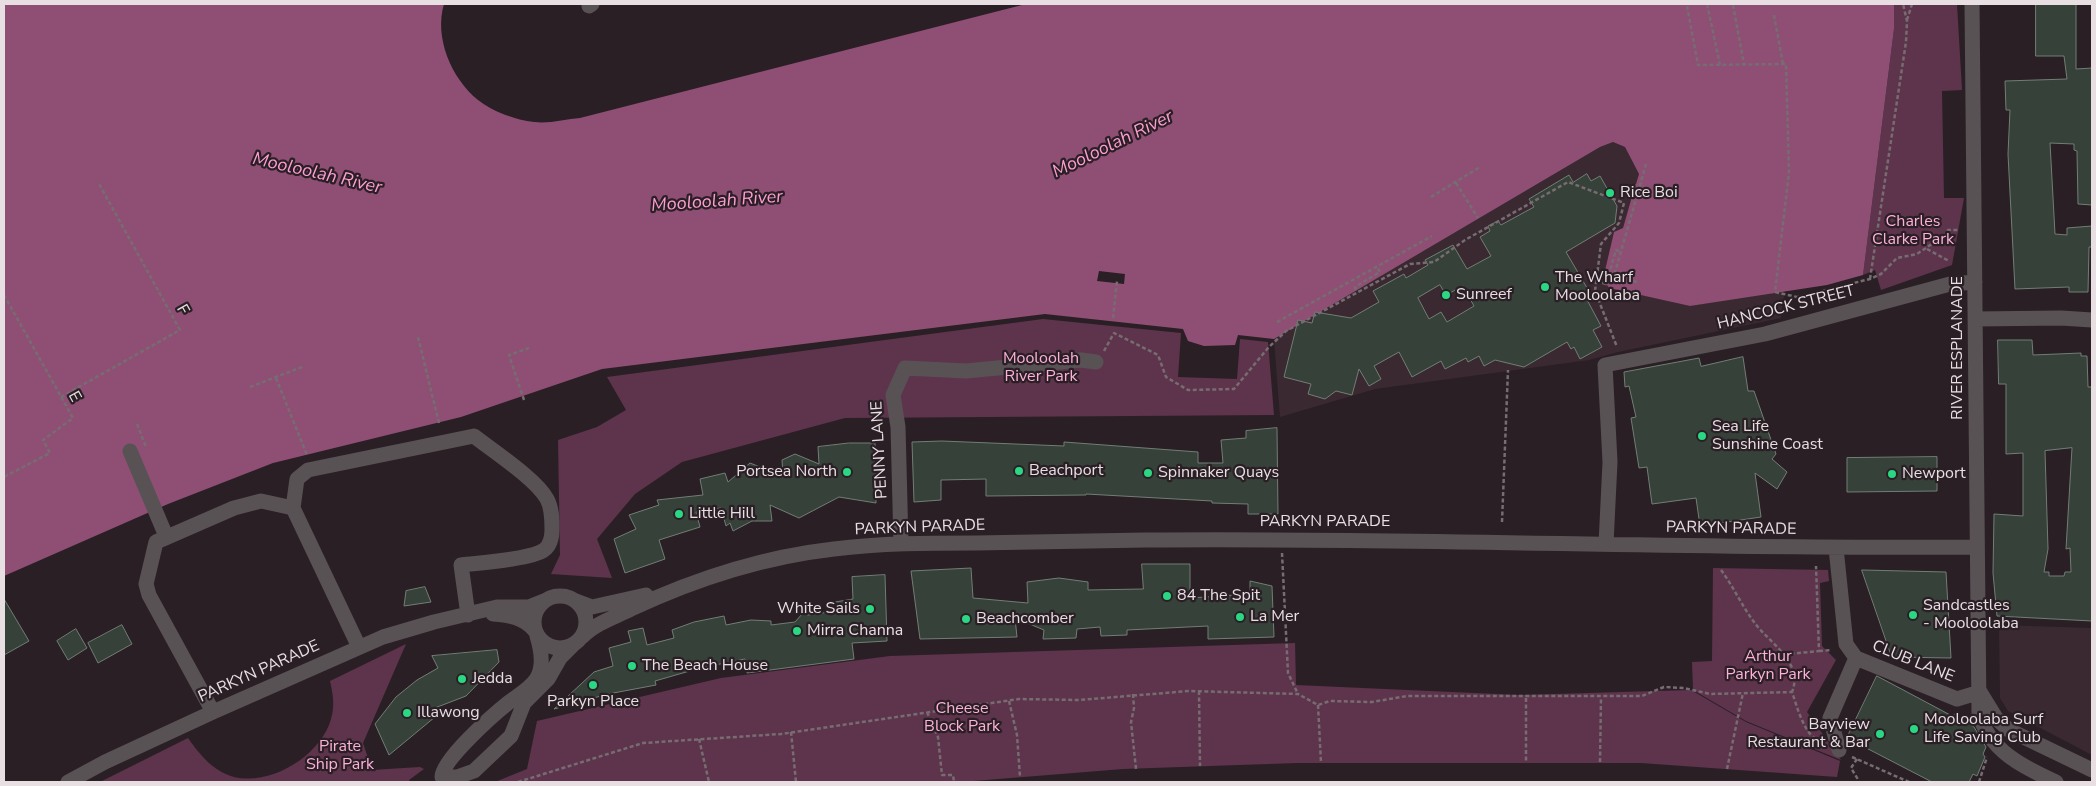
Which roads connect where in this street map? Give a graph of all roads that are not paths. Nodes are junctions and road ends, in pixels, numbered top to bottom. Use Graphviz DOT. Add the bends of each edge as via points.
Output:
graph roads {
  1 [pos="1972,4"];
  2 [pos="1975,282"];
  3 [pos="1975,319"];
  4 [pos="2092,320"];
  5 [pos="1096,362"];
  6 [pos="130,450"];
  7 [pos="293,508"];
  8 [pos="166,536"];
  9 [pos="901,544"];
  10 [pos="1606,544"];
  11 [pos="1977,547"];
  12 [pos="1836,548"];
  13 [pos="679,587"];
  14 [pos="544,601"];
  15 [pos="576,601"];
  16 [pos="470,614"];
  17 [pos="536,634"];
  18 [pos="578,641"];
  19 [pos="359,647"];
  20 [pos="1856,658"];
  21 [pos="1980,692"];
  22 [pos="213,712"];
  23 [pos="1839,750"];
  24 [pos="2092,770"];
  25 [pos="68,782"];
  26 [pos="2056,782"];
  1 -- 2 [label="street, RIVER ESPLANADE"];
  2 -- 3 [label="street, RIVER ESPLANADE"];
  2 -- 10 [label="street, HANCOCK STREET" via="1950,284 1765,334 1605,365 1610,462"];
  3 -- 4 [label="street"];
  3 -- 11 [label="street, RIVER ESPLANADE"];
  5 -- 9 [label="street, PENNY LANE" via="1081,360 966,371 905,368 893,395 898,427"];
  6 -- 8 [label="street"];
  7 -- 8 [label="street" via="261,501 234,508"];
  7 -- 16 [label="street" via="297,480 308,470 474,436 531,481 547,499 552,536 544,550 533,554 461,565"];
  7 -- 19 [label="street"];
  8 -- 22 [label="street" via="156,542 147,590"];
  9 -- 10 [label="street, PARKYN PARADE" via="1278,539"];
  9 -- 13 [label="street, PARKYN PARADE" via="832,549 766,561"];
  10 -- 12 [label="street, PARKYN PARADE"];
  11 -- 12 [label="street, PARKYN PARADE"];
  11 -- 21 [label="street, RIVER ESPLANADE"];
  12 -- 20 [label="street, CLUB LANE" via="1846,644"];
  13 -- 15 [label="street, PARKYN PARADE" via="600,606"];
  13 -- 18 [label="street, PARKYN PARADE" via="592,628"];
  14 -- 15 [label="street" via="560,596"];
  14 -- 16 [label="street, PARKYN PARADE" via="532,606 502,606"];
  14 -- 17 [label="street" via="534,616"];
  15 -- 18 [label="street" via="586,617 586,625"];
  16 -- 17 [label="street, PARKYN PARADE" via="516,618 530,625"];
  16 -- 19 [label="street, PARKYN PARADE" via="409,628"];
  17 -- 18 [label="street" via="552,648 561,649"];
  17 -- 18 [label="street, PARKYN PARADE" via="541,656 536,679 493,716 452,758 442,777 458,777 474,771 512,736 524,703 548,679 558,660"];
  19 -- 22 [label="street, PARKYN PARADE"];
  20 -- 21 [label="street, CLUB LANE" via="1957,699"];
  20 -- 23 [label="street" via="1830,718"];
  21 -- 24 [label="street" via="1996,718 2009,730"];
  21 -- 26 [label="street, RIVER ESPLANADE" via="1980,718 1993,738 2019,765"];
  22 -- 25 [label="street, PARKYN PARADE"];
}
